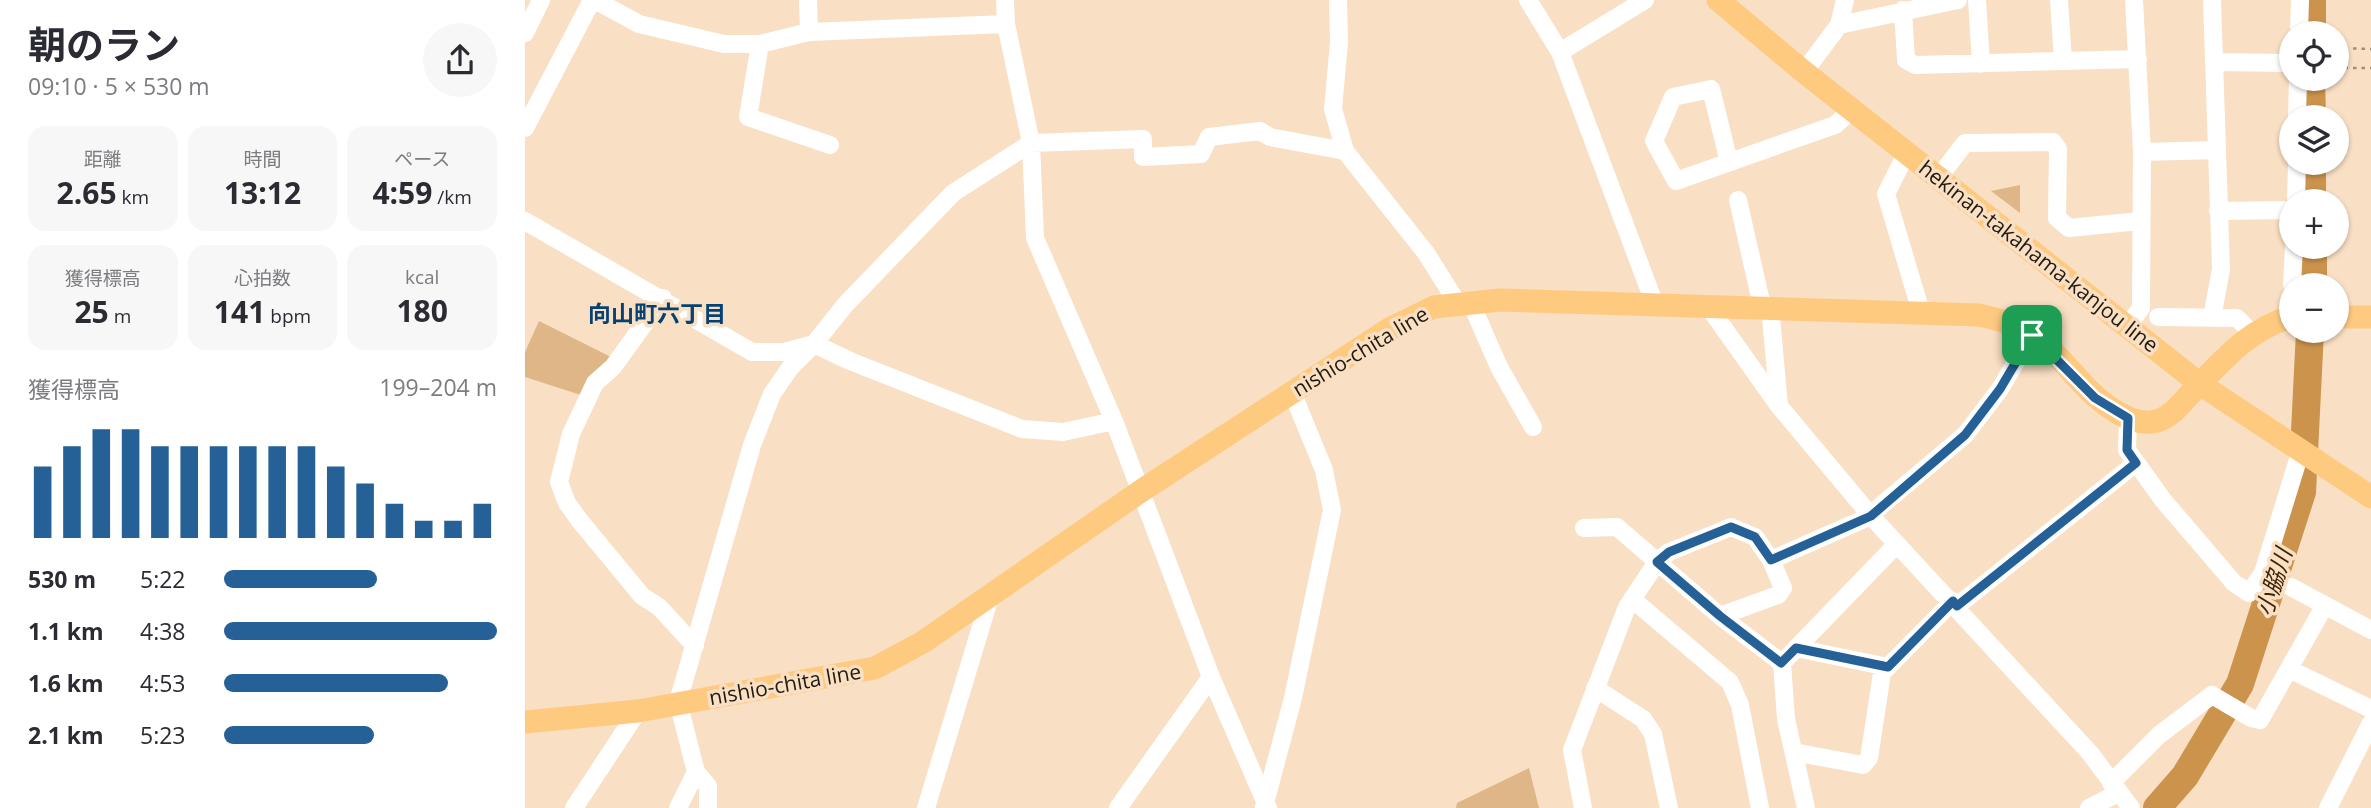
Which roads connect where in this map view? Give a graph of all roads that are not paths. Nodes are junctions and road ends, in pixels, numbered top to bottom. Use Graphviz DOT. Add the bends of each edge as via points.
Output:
graph roads {
  1 [pos="541,0"];
  2 [pos="594,0"];
  3 [pos="808,0"];
  4 [pos="1005,0"];
  5 [pos="1338,0"];
  6 [pos="1528,0"];
  7 [pos="1645,0"];
  8 [pos="1718,0"];
  9 [pos="1845,0"];
  10 [pos="1958,0"];
  11 [pos="1976,0"];
  12 [pos="2059,0"];
  13 [pos="2134,0"];
  14 [pos="2212,0"];
  15 [pos="2300,0"];
  16 [pos="1903,10"];
  17 [pos="2299,21"];
  18 [pos="1006,24"];
  19 [pos="1839,25"];
  20 [pos="809,32"];
  21 [pos="525,33"];
  22 [pos="760,44"];
  23 [pos="1560,52"];
  24 [pos="2138,59"];
  25 [pos="2063,61"];
  26 [pos="2214,62"];
  27 [pos="2279,63"];
  28 [pos="1981,64"];
  29 [pos="1804,72"];
  30 [pos="1852,110"];
  31 [pos="527,121"];
  32 [pos="1031,143"];
  33 [pos="830,145"];
  34 [pos="2217,150"];
  35 [pos="1345,151"];
  36 [pos="1907,152"];
  37 [pos="2142,152"];
  38 [pos="1729,162"];
  39 [pos="1939,177"];
  40 [pos="1738,200"];
  41 [pos="2279,210"];
  42 [pos="2218,211"];
  43 [pos="525,221"];
  44 [pos="2140,221"];
  45 [pos="663,298"];
  46 [pos="1464,304"];
  47 [pos="1655,305"];
  48 [pos="1708,306"];
  49 [pos="1766,306"];
  50 [pos="1921,312"];
  51 [pos="2158,317"];
  52 [pos="2212,317"];
  53 [pos="2349,317"];
  54 [pos="2371,317"];
  55 [pos="2279,321"];
  56 [pos="2128,325"];
  57 [pos="2253,334"];
  58 [pos="2032,335"];
  59 [pos="814,344"];
  60 [pos="2200,384"];
  61 [pos="1291,392"];
  62 [pos="1779,406"];
  63 [pos="2128,418"];
  64 [pos="1114,421"];
  65 [pos="1533,427"];
  66 [pos="2301,450"];
  67 [pos="2136,463"];
  68 [pos="1141,491"];
  69 [pos="2371,497"];
  70 [pos="1871,515"];
  71 [pos="1584,528"];
  72 [pos="1896,545"];
  73 [pos="1771,560"];
  74 [pos="1657,562"];
  75 [pos="2291,587"];
  76 [pos="990,597"];
  77 [pos="1632,599"];
  78 [pos="1955,604"];
  79 [pos="2325,605"];
  80 [pos="1720,616"];
  81 [pos="2371,630"];
  82 [pos="695,646"];
  83 [pos="1796,648"];
  84 [pos="1781,663"];
  85 [pos="1888,667"];
  86 [pos="2289,669"];
  87 [pos="1211,677"];
  88 [pos="1595,688"];
  89 [pos="678,702"];
  90 [pos="2371,709"];
  91 [pos="638,710"];
  92 [pos="525,722"];
  93 [pos="2371,723"];
  94 [pos="1794,752"];
  95 [pos="2364,752"];
  96 [pos="696,772"];
  97 [pos="2115,788"];
  98 [pos="1266,807"];
  99 [pos="574,808"];
  100 [pos="678,808"];
  101 [pos="708,808"];
  102 [pos="926,808"];
  103 [pos="1118,808"];
  104 [pos="1583,808"];
  105 [pos="1669,808"];
  106 [pos="1760,808"];
  107 [pos="1805,808"];
  108 [pos="2089,808"];
  109 [pos="2131,808"];
  110 [pos="2328,808"];
  1 -- 21 [label="street"];
  2 -- 22 [label="street" via="639,24 724,44"];
  2 -- 31 [label="street"];
  3 -- 20 [label="street"];
  4 -- 18 [label="street"];
  5 -- 35 [label="street" via="1333,109"];
  6 -- 23 [label="street"];
  7 -- 23 [label="street"];
  8 -- 29 [label="main road, hekinan-takahama-kanjou line"];
  9 -- 19 [label="street"];
  10 -- 16 [label="street"];
  11 -- 28 [label="street"];
  12 -- 25 [label="street"];
  13 -- 24 [label="street"];
  14 -- 26 [label="street"];
  15 -- 17 [label="street"];
  16 -- 19 [label="street"];
  16 -- 28 [label="street" via="1906,60 1915,65"];
  18 -- 20 [label="street"];
  18 -- 32 [label="street"];
  19 -- 29 [label="street"];
  20 -- 22 [label="street"];
  22 -- 33 [label="street" via="748,117"];
  23 -- 47 [label="street"];
  24 -- 25 [label="street"];
  24 -- 37 [label="street"];
  25 -- 28 [label="street"];
  26 -- 27 [label="street"];
  26 -- 34 [label="street"];
  29 -- 30 [label="main road, hekinan-takahama-kanjou line"];
  30 -- 36 [label="main road, hekinan-takahama-kanjou line"];
  30 -- 38 [label="street" via="1835,125"];
  32 -- 35 [label="street" via="1143,139 1143,157 1201,155 1209,137 1260,131"];
  32 -- 59 [label="street" via="953,193 845,305"];
  32 -- 64 [label="street" via="1035,238"];
  34 -- 37 [label="street"];
  34 -- 42 [label="street"];
  35 -- 46 [label="street"];
  36 -- 39 [label="main road, hekinan-takahama-kanjou line"];
  36 -- 50 [label="street" via="1886,194"];
  37 -- 44 [label="street"];
  38 -- 38 [label="street" via="1711,89 1673,97 1654,141 1676,181"];
  39 -- 44 [label="street" via="1965,143 2053,142 2058,149 2057,218 2069,228"];
  39 -- 56 [label="main road, hekinan-takahama-kanjou line"];
  40 -- 49 [label="street"];
  41 -- 42 [label="street"];
  42 -- 52 [label="street" via="2221,269"];
  43 -- 45 [label="street"];
  44 -- 56 [label="street" via="2141,308"];
  45 -- 59 [label="street" via="752,352 784,352"];
  45 -- 82 [label="street" via="613,367 595,383 571,435 559,482 567,503 633,586"];
  46 -- 47 [label="main road, nishio-chita line" via="1500,300"];
  46 -- 61 [label="main road, nishio-chita line" via="1434,307 1410,317"];
  46 -- 65 [label="street"];
  47 -- 48 [label="main road, nishio-chita line"];
  48 -- 49 [label="main road, nishio-chita line"];
  48 -- 62 [label="street"];
  49 -- 50 [label="main road, nishio-chita line"];
  49 -- 62 [label="street"];
  50 -- 58 [label="main road, nishio-chita line" via="1979,315"];
  51 -- 52 [label="street"];
  52 -- 57 [label="street" via="2237,318"];
  53 -- 54 [label="main road"];
  55 -- 57 [label="main road"];
  56 -- 60 [label="main road, hekinan-takahama-kanjou line"];
  57 -- 60 [label="main road"];
  58 -- 63 [label="main road, nishio-chita line" via="2095,398"];
  58 -- 70 [label="street" via="1965,435"];
  59 -- 64 [label="street" via="1022,429 1063,432"];
  59 -- 82 [label="street" via="772,394"];
  60 -- 63 [label="main road" via="2173,412 2157,421"];
  60 -- 66 [label="main road, hekinan-takahama-kanjou line"];
  61 -- 68 [label="main road, nishio-chita line"];
  61 -- 98 [label="street" via="1324,470 1332,510"];
  62 -- 70 [label="street"];
  63 -- 67 [label="street" via="2127,450"];
  64 -- 68 [label="street"];
  66 -- 67 [label="street" via="2263,573 2249,593 2234,583"];
  66 -- 69 [label="main road, hekinan-takahama-kanjou line"];
  67 -- 78 [label="street"];
  68 -- 76 [label="main road, nishio-chita line"];
  68 -- 87 [label="street"];
  70 -- 72 [label="street"];
  70 -- 73 [label="street"];
  71 -- 74 [label="street" via="1617,527"];
  72 -- 78 [label="street"];
  72 -- 83 [label="street"];
  73 -- 74 [label="street" via="1755,537 1731,527 1669,552"];
  73 -- 80 [label="street" via="1783,588 1778,594"];
  74 -- 77 [label="street"];
  74 -- 80 [label="street"];
  75 -- 79 [label="street"];
  76 -- 89 [label="main road, nishio-chita line" via="875,668"];
  76 -- 102 [label="street"];
  77 -- 88 [label="street"];
  77 -- 106 [label="street" via="1730,682 1740,705"];
  78 -- 85 [label="street"];
  78 -- 97 [label="street" via="2090,752"];
  79 -- 81 [label="street"];
  79 -- 86 [label="street"];
  80 -- 84 [label="street"];
  82 -- 89 [label="street"];
  83 -- 84 [label="street"];
  83 -- 85 [label="street"];
  84 -- 94 [label="street"];
  85 -- 94 [label="street" via="1882,673 1870,758 1863,765"];
  86 -- 90 [label="street"];
  86 -- 97 [label="street" via="2260,720 2211,695 2159,735"];
  87 -- 98 [label="street"];
  87 -- 103 [label="street"];
  88 -- 104 [label="street" via="1572,750"];
  88 -- 105 [label="street" via="1643,719 1653,734"];
  89 -- 91 [label="main road, nishio-chita line"];
  89 -- 96 [label="street"];
  91 -- 92 [label="main road, nishio-chita line"];
  91 -- 99 [label="street"];
  93 -- 95 [label="street"];
  94 -- 107 [label="street"];
  95 -- 110 [label="street"];
  96 -- 100 [label="street"];
  96 -- 101 [label="street" via="708,786"];
  97 -- 108 [label="street"];
  97 -- 109 [label="street"];
}
